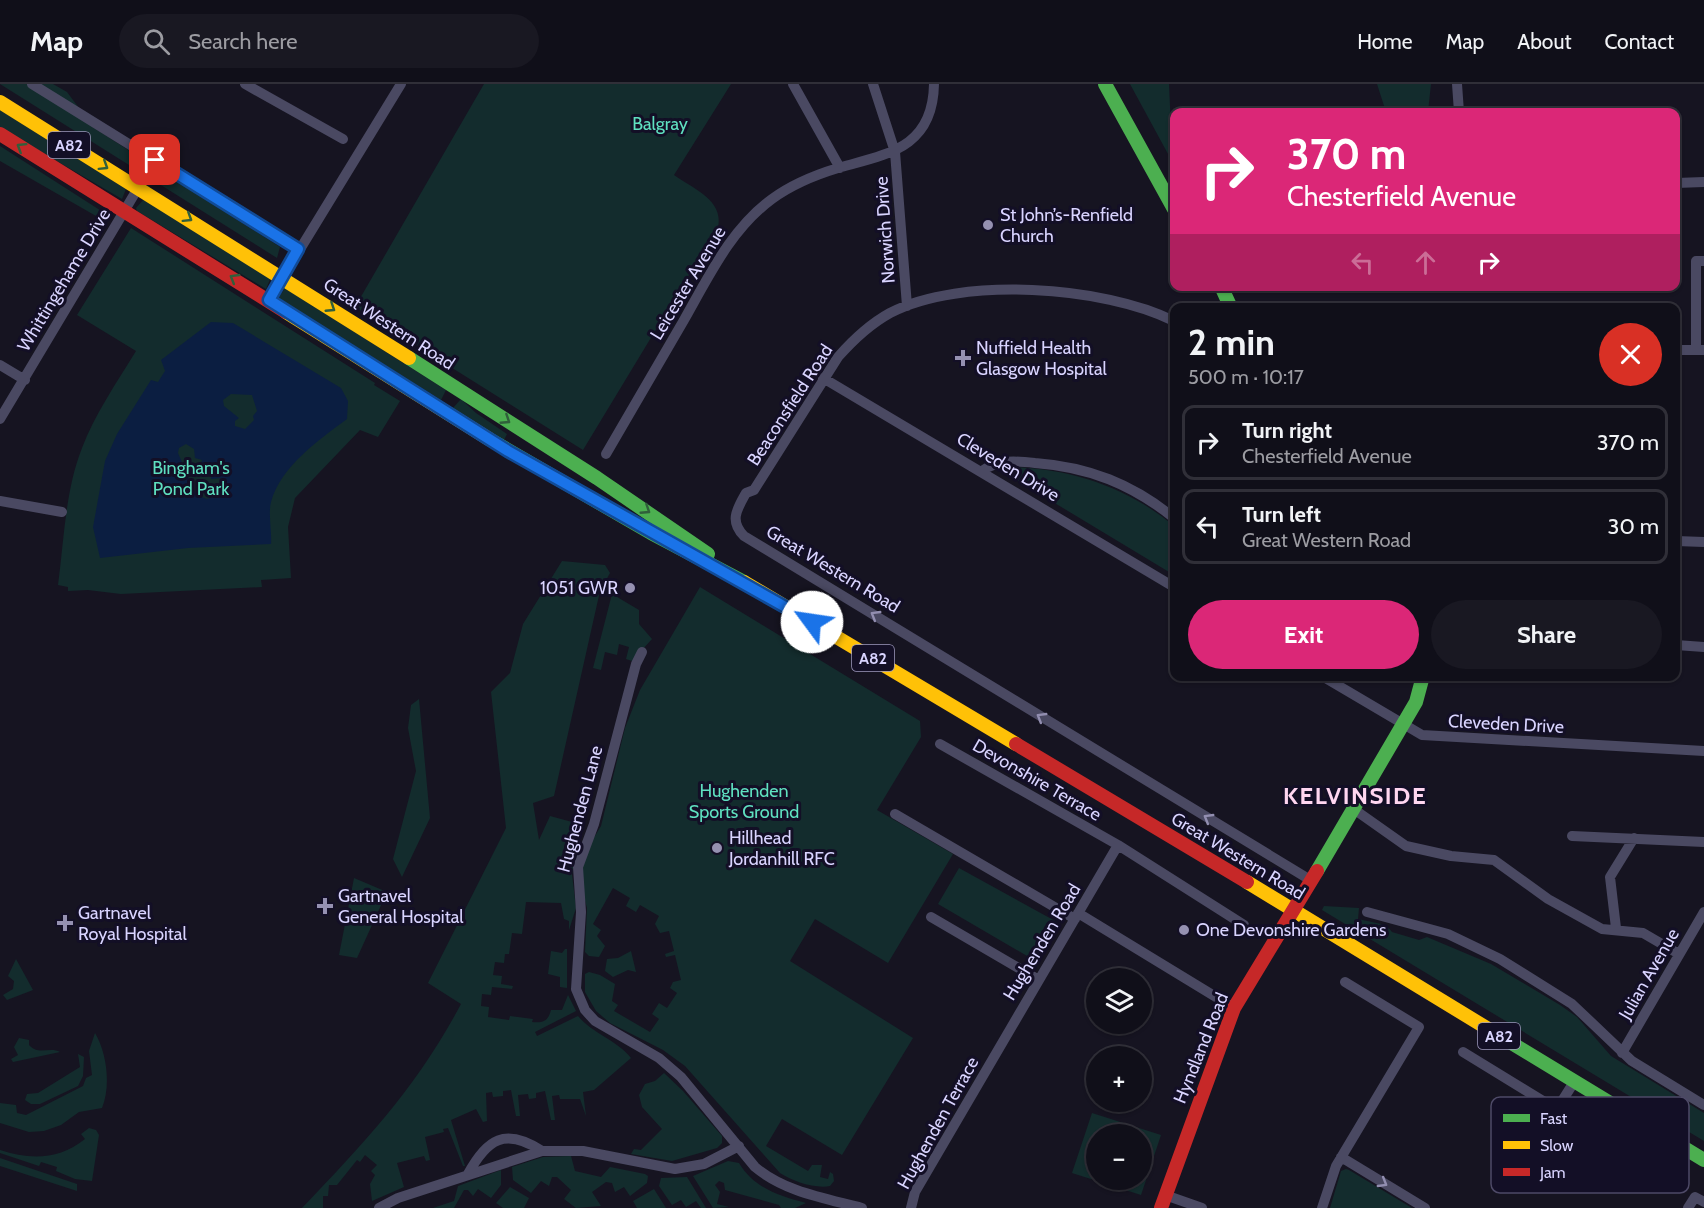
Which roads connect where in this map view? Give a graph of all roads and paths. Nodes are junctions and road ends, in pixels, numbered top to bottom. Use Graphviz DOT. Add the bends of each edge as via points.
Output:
graph roads {
  1 [pos="32,84"];
  2 [pos="245,84"];
  3 [pos="401,84"];
  4 [pos="793,84"];
  5 [pos="873,84"];
  6 [pos="934,84"];
  7 [pos="1105,84"];
  8 [pos="1457,84"];
  9 [pos="0,102"];
  10 [pos="1459,108"];
  11 [pos="0,134"];
  12 [pos="343,139"];
  13 [pos="895,152"];
  14 [pos="840,168"];
  15 [pos="1704,182"];
  16 [pos="1680,183"];
  17 [pos="138,188"];
  18 [pos="1170,202"];
  19 [pos="124,211"];
  20 [pos="298,249"];
  21 [pos="1704,261"];
  22 [pos="282,277"];
  23 [pos="269,300"];
  24 [pos="907,306"];
  25 [pos="1170,319"];
  26 [pos="1680,350"];
  27 [pos="1700,350"];
  28 [pos="0,365"];
  29 [pos="824,378"];
  30 [pos="25,380"];
  31 [pos="0,419"];
  32 [pos="606,454"];
  33 [pos="982,471"];
  34 [pos="0,501"];
  35 [pos="62,512"];
  36 [pos="1170,515"];
  37 [pos="738,529"];
  38 [pos="1680,541"];
  39 [pos="1704,542"];
  40 [pos="1170,585"];
  41 [pos="752,586"];
  42 [pos="1680,645"];
  43 [pos="1704,647"];
  44 [pos="642,652"];
  45 [pos="1330,681"];
  46 [pos="1422,681"];
  47 [pos="1402,724"];
  48 [pos="940,744"];
  49 [pos="1704,752"];
  50 [pos="1355,810"];
  51 [pos="895,814"];
  52 [pos="1572,836"];
  53 [pos="1634,838"];
  54 [pos="1704,842"];
  55 [pos="1118,846"];
  56 [pos="1312,881"];
  57 [pos="1294,910"];
  58 [pos="1367,912"];
  59 [pos="1704,912"];
  60 [pos="1076,916"];
  61 [pos="931,917"];
  62 [pos="1244,925"];
  63 [pos="1616,928"];
  64 [pos="1679,954"];
  65 [pos="1039,980"];
  66 [pos="1345,982"];
  67 [pos="1234,1008"];
  68 [pos="1463,1052"];
  69 [pos="1622,1053"];
  70 [pos="995,1054"];
  71 [pos="1574,1082"];
  72 [pos="1537,1097"];
  73 [pos="1565,1097"];
  74 [pos="1599,1097"];
  75 [pos="1704,1104"];
  76 [pos="740,1146"];
  77 [pos="542,1151"];
  78 [pos="1689,1151"];
  79 [pos="1341,1157"];
  80 [pos="1704,1160"];
  81 [pos="468,1174"];
  82 [pos="1699,1200"];
  83 [pos="1163,1201"];
  84 [pos="837,1205"];
  85 [pos="379,1208"];
  86 [pos="861,1208"];
  87 [pos="911,1208"];
  88 [pos="1202,1208"];
  89 [pos="1322,1208"];
  90 [pos="1425,1208"];
  91 [pos="1688,1208"];
  1 -- 20 [label="street"];
  2 -- 12 [label="street"];
  3 -- 20 [label="street"];
  4 -- 14 [label="street"];
  5 -- 13 [label="street, Norwich Drive"];
  6 -- 13 [label="street, Leicester Avenue" via="927,121"];
  7 -- 18 [label="main road"];
  8 -- 10 [label="street"];
  9 -- 17 [label="main road, Great Western Road / A82, one-way"];
  19 -- 11 [label="main road, Great Western Road / A82, one-way"];
  13 -- 14 [label="street, Leicester Avenue"];
  13 -- 24 [label="street, Norwich Drive"];
  14 -- 32 [label="street, Leicester Avenue" via="774,198 738,230"];
  15 -- 16 [label="street"];
  17 -- 19 [label="street, Whittingehame Drive"];
  17 -- 22 [label="main road, Great Western Road / A82, one-way"];
  23 -- 19 [label="main road, Great Western Road / A82, one-way"];
  19 -- 30 [label="street, Whittingehame Drive"];
  20 -- 22 [label="street"];
  21 -- 27 [label="street" via="1696,261"];
  22 -- 23 [label="street"];
  22 -- 41 [label="main road, Great Western Road / A82, one-way" via="657,517"];
  23 -- 41 [label="main road, Great Western Road / A82" via="517,457"];
  24 -- 25 [label="street, Beaconsfield Road" via="977,291 1078,293 1143,308"];
  24 -- 29 [label="street, Beaconsfield Road" via="854,339"];
  26 -- 27 [label="street"];
  28 -- 30 [label="street"];
  29 -- 33 [label="street, Cleveden Drive"];
  29 -- 37 [label="street, Beaconsfield Road" via="754,490 746,493 735,514"];
  30 -- 31 [label="street, Whittingehame Drive"];
  33 -- 36 [label="street" via="995,463 1023,461 1095,472 1140,493"];
  33 -- 40 [label="street, Cleveden Drive"];
  34 -- 35 [label="street"];
  56 -- 37 [label="street, Great Western Road, one-way"];
  38 -- 39 [label="street"];
  41 -- 57 [label="main road, Great Western Road / A82"];
  42 -- 43 [label="street"];
  44 -- 76 [label="street, Hughenden Lane" via="594,824 578,867 581,912 576,988 585,1010 595,1021 669,1066"];
  45 -- 47 [label="street, Cleveden Drive"];
  46 -- 47 [label="main road, Hyndland Road" via="1416,702"];
  47 -- 49 [label="street, Cleveden Drive" via="1432,736"];
  47 -- 50 [label="main road, Hyndland Road"];
  48 -- 55 [label="street, Devonshire Terrace"];
  50 -- 56 [label="main road, Hyndland Road"];
  50 -- 63 [label="street" via="1406,846 1494,860 1548,899 1602,929"];
  51 -- 60 [label="street"];
  52 -- 53 [label="street"];
  53 -- 54 [label="street"];
  53 -- 63 [label="street" via="1610,877"];
  55 -- 60 [label="street, Hughenden Road"];
  55 -- 62 [label="street, Devonshire Terrace"];
  56 -- 57 [label="main road, Hyndland Road"];
  57 -- 67 [label="main road, Hyndland Road"];
  57 -- 71 [label="main road, Great Western Road / A82"];
  58 -- 69 [label="street" via="1448,934 1500,958 1572,1004"];
  59 -- 64 [label="street, Julian Avenue"];
  60 -- 65 [label="street, Hughenden Road"];
  60 -- 67 [label="street"];
  61 -- 65 [label="street"];
  63 -- 64 [label="street" via="1643,933"];
  64 -- 69 [label="street, Julian Avenue"];
  65 -- 70 [label="street, Hughenden Road"];
  66 -- 79 [label="street" via="1419,1027"];
  67 -- 83 [label="main road, Hyndland Road"];
  68 -- 72 [label="street"];
  69 -- 75 [label="street"];
  70 -- 87 [label="street, Hughenden Terrace" via="915,1192"];
  71 -- 73 [label="street"];
  71 -- 74 [label="main road, Great Western Road / A82"];
  76 -- 77 [label="street" via="704,1164 675,1169 583,1151"];
  76 -- 84 [label="street, Hughenden Lane" via="769,1179"];
  77 -- 81 [label="street"];
  77 -- 81 [label="street" via="522,1140 503,1138 484,1149"];
  78 -- 80 [label="main road, Great Western Road / A82"];
  79 -- 89 [label="street"];
  79 -- 90 [label="street, one-way"];
  81 -- 85 [label="street"];
  82 -- 91 [label="street"];
  83 -- 88 [label="street"];
  84 -- 86 [label="street, Hughenden Lane"];
}
